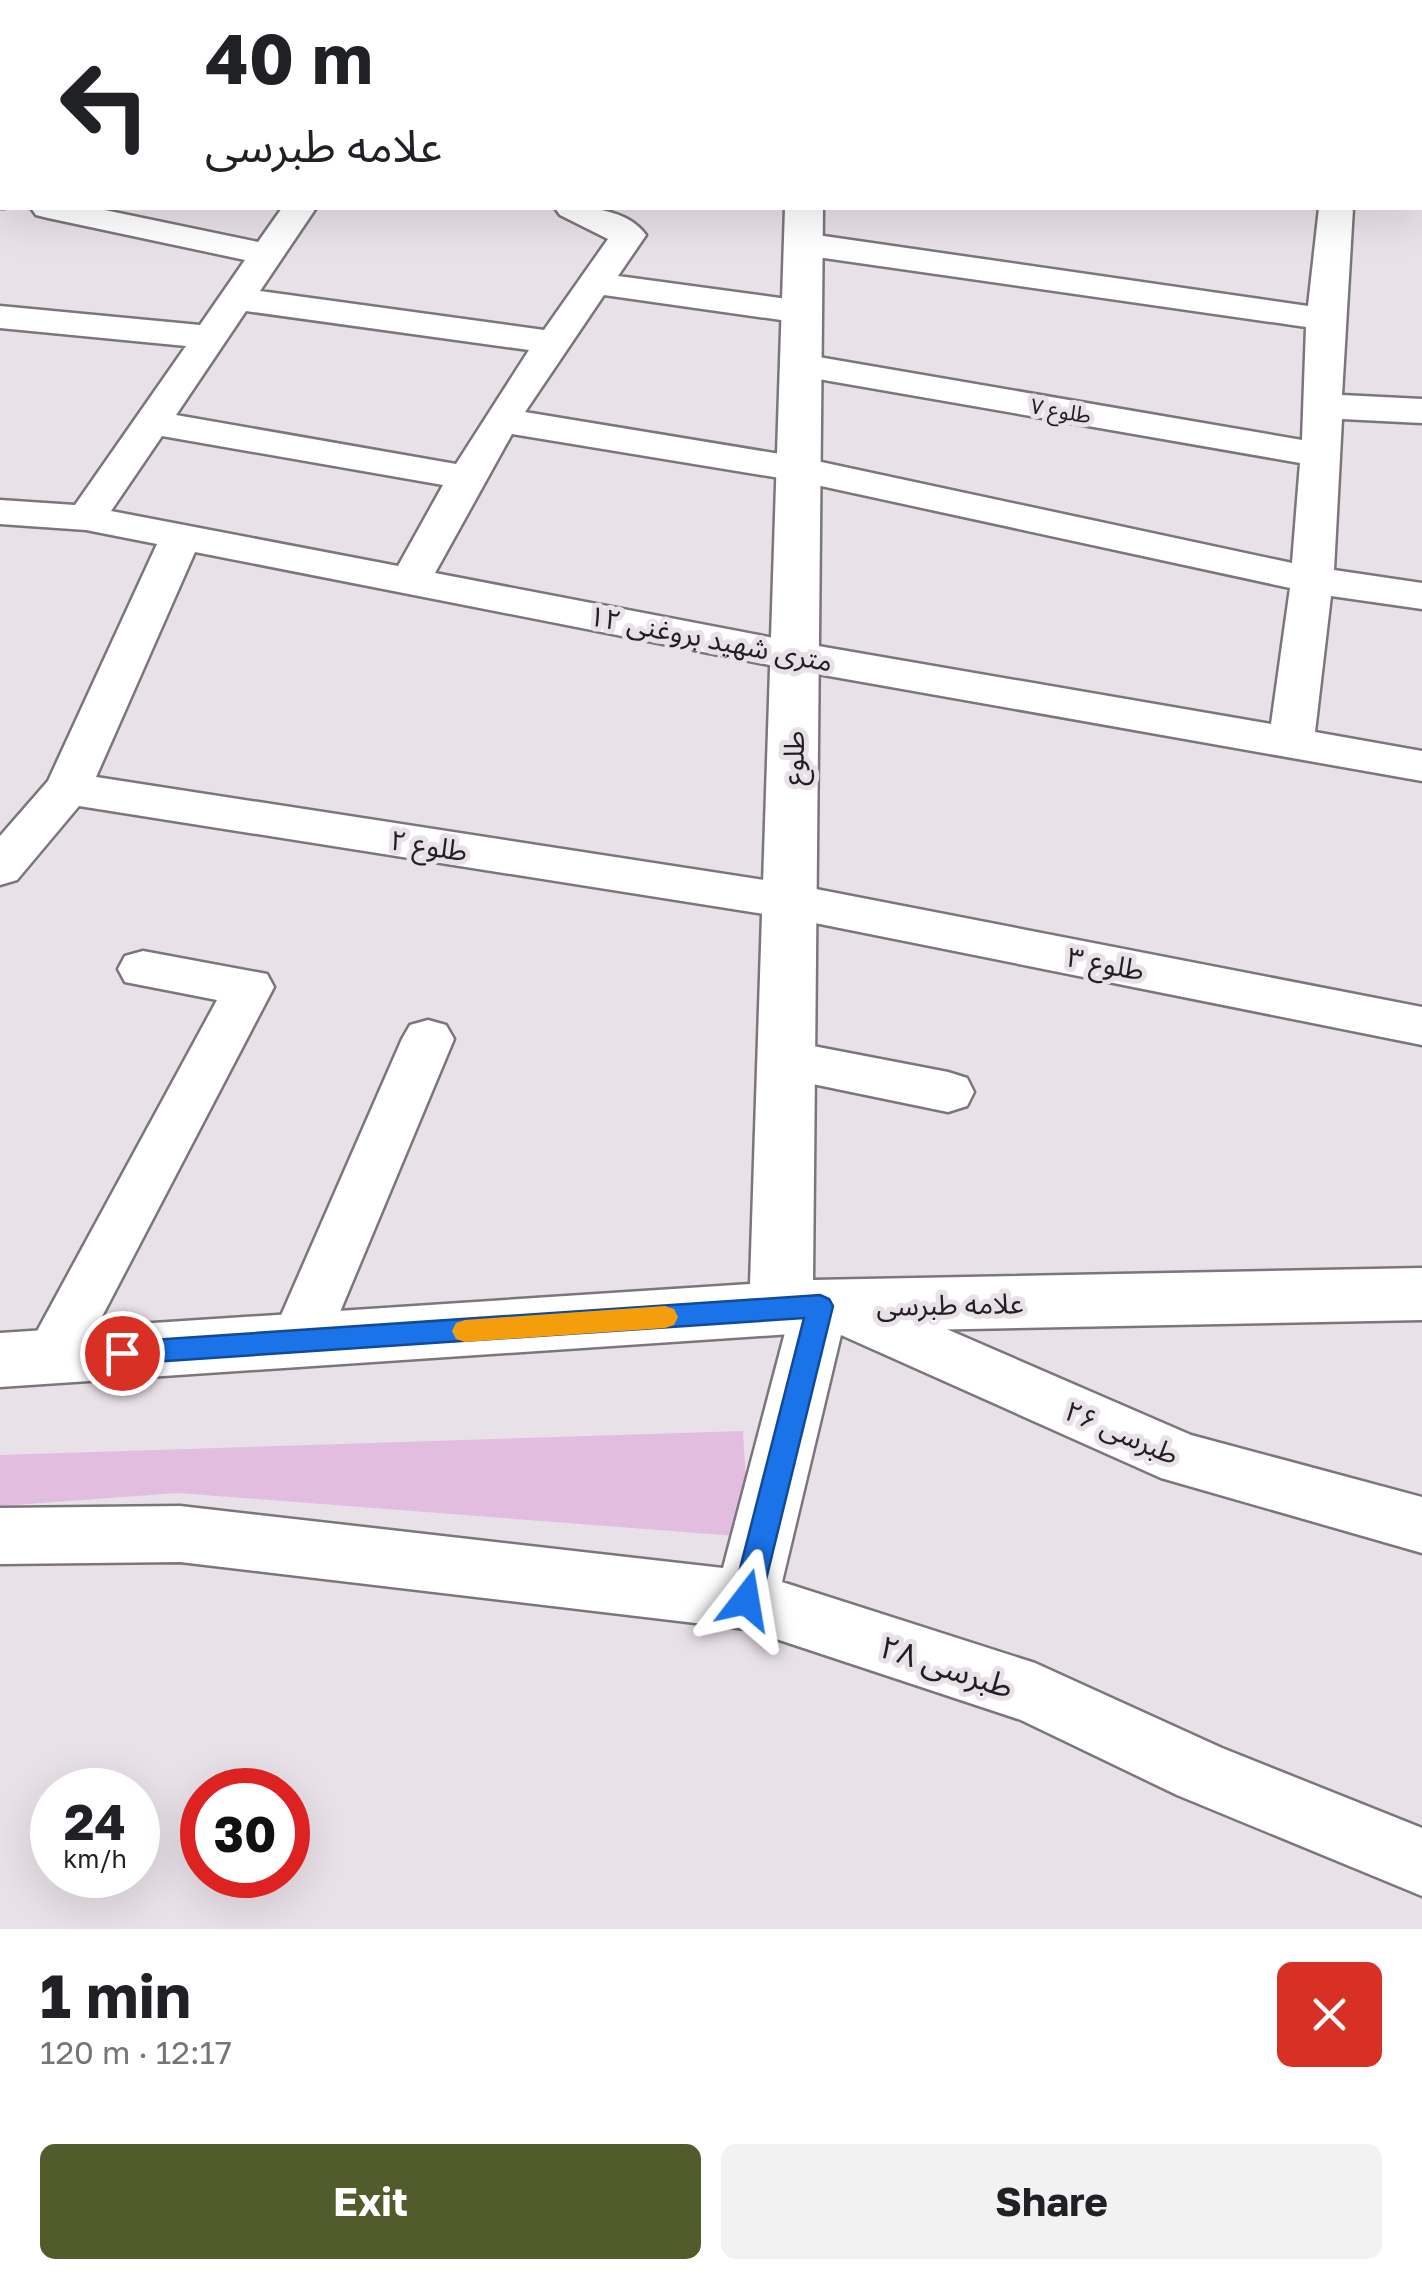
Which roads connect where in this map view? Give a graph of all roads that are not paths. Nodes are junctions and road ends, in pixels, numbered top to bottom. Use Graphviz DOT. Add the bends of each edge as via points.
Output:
graph roads {
  1 [pos="58,210"];
  2 [pos="298,210"];
  3 [pos="576,210"];
  4 [pos="1336,210"];
  5 [pos="804,226"];
  6 [pos="267,254"];
  7 [pos="593,284"];
  8 [pos="236,299"];
  9 [pos="802,312"];
  10 [pos="0,317"];
  11 [pos="1325,320"];
  12 [pos="210,336"];
  13 [pos="551,342"];
  14 [pos="801,365"];
  15 [pos="1322,406"];
  16 [pos="1422,411"];
  17 [pos="500,420"];
  18 [pos="152,422"];
  19 [pos="1322,455"];
  20 [pos="798,469"];
  21 [pos="469,478"];
  22 [pos="0,512"];
  23 [pos="86,518"];
  24 [pos="181,537"];
  25 [pos="411,578"];
  26 [pos="1312,580"];
  27 [pos="1422,596"];
  28 [pos="795,656"];
  29 [pos="1291,743"];
  30 [pos="1422,766"];
  31 [pos="68,788"];
  32 [pos="0,868"];
  33 [pos="790,901"];
  34 [pos="143,969"];
  35 [pos="1422,1026"];
  36 [pos="428,1039"];
  37 [pos="787,1061"];
  38 [pos="948,1092"];
  39 [pos="1422,1294"];
  40 [pos="812,1307"];
  41 [pos="298,1343"];
  42 [pos="26,1359"];
  43 [pos="1422,1525"];
  44 [pos="0,1536"];
  45 [pos="746,1600"];
  46 [pos="1422,1862"];
  1 -- 6 [label="street"];
  2 -- 6 [label="street"];
  3 -- 7 [label="street" via="628,235"];
  4 -- 11 [label="street"];
  5 -- 9 [label="street, طلوع"];
  5 -- 11 [label="street"];
  6 -- 8 [label="street"];
  7 -- 9 [label="street"];
  7 -- 13 [label="street"];
  8 -- 12 [label="street"];
  8 -- 13 [label="street"];
  9 -- 14 [label="street, طلوع"];
  10 -- 12 [label="street"];
  11 -- 15 [label="street"];
  12 -- 18 [label="street"];
  13 -- 17 [label="street"];
  14 -- 19 [label="street, طلوع ۷"];
  14 -- 20 [label="street, طلوع"];
  15 -- 16 [label="street"];
  15 -- 19 [label="street"];
  17 -- 20 [label="street"];
  17 -- 21 [label="street"];
  18 -- 21 [label="street"];
  18 -- 23 [label="street"];
  19 -- 26 [label="street"];
  20 -- 26 [label="street"];
  20 -- 28 [label="street, طلوع"];
  21 -- 25 [label="street"];
  22 -- 23 [label="street, ۱۲ متری شهید بروغنی"];
  23 -- 24 [label="street, ۱۲ متری شهید بروغنی"];
  24 -- 25 [label="street, ۱۲ متری شهید بروغنی"];
  24 -- 31 [label="street"];
  25 -- 28 [label="street, ۱۲ متری شهید بروغنی"];
  26 -- 27 [label="street"];
  26 -- 29 [label="street"];
  28 -- 29 [label="street, ۱۲ متری شهید بروغنی"];
  28 -- 33 [label="street, طلوع"];
  29 -- 30 [label="street, ۱۲ متری شهید بروغنی"];
  31 -- 32 [label="street"];
  31 -- 33 [label="street, طلوع ۲"];
  33 -- 35 [label="street, طلوع ۳"];
  33 -- 37 [label="street, طلوع"];
  34 -- 42 [label="street" via="249,987"];
  36 -- 41 [label="street"];
  37 -- 38 [label="street"];
  37 -- 40 [label="street, طلوع"];
  39 -- 40 [label="street, علامه طبرسی"];
  40 -- 41 [label="street, علامه طبرسی"];
  40 -- 43 [label="street, طبرسی ۲۶" via="1182,1459"];
  40 -- 45 [label="street"];
  41 -- 42 [label="street, علامه طبرسی"];
  44 -- 45 [label="street, طبرسی ۲۸" via="180,1534"];
  45 -- 46 [label="street, طبرسی ۲۸" via="1035,1694 1200,1772"];
}
